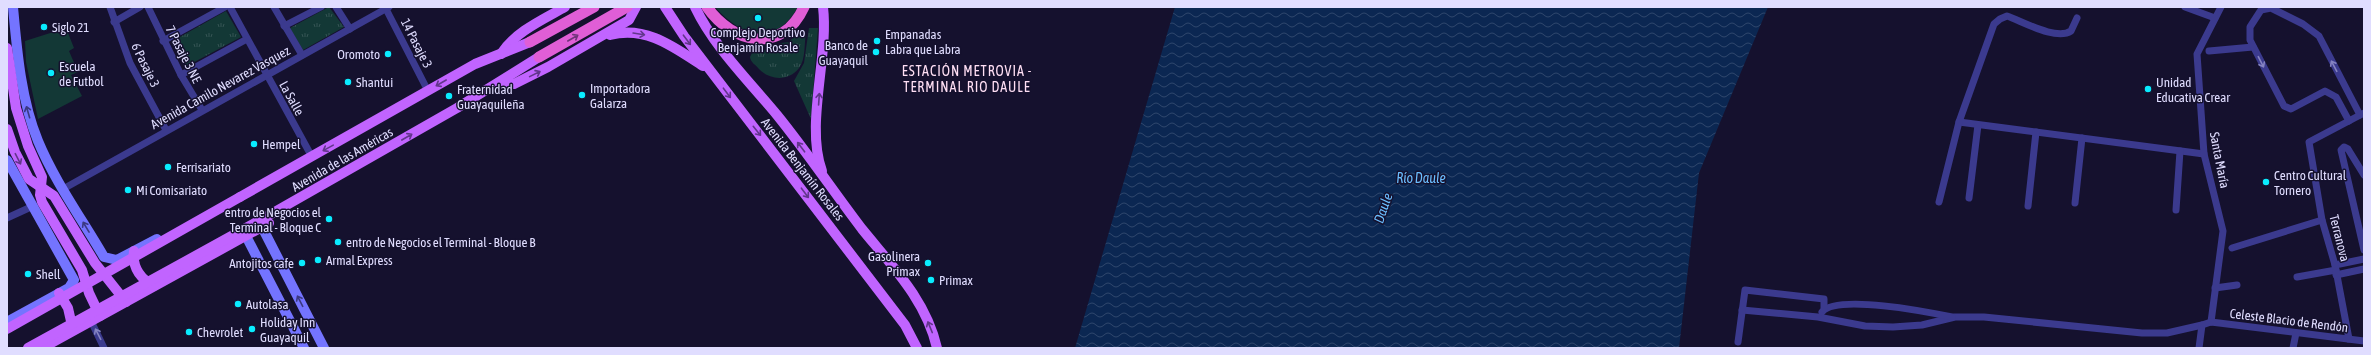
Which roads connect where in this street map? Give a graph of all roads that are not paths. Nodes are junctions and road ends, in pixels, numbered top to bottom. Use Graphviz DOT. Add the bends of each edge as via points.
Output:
graph roads {
  1 [pos="13,7"];
  2 [pos="110,7"];
  3 [pos="140,7"];
  4 [pos="148,7"];
  5 [pos="225,7"];
  6 [pos="230,7"];
  7 [pos="274,7"];
  8 [pos="321,7"];
  9 [pos="336,7"];
  10 [pos="564,7"];
  11 [pos="594,7"];
  12 [pos="627,7"];
  13 [pos="636,7"];
  14 [pos="665,7"];
  15 [pos="695,7"];
  16 [pos="707,7"];
  17 [pos="804,7"];
  18 [pos="823,7"];
  19 [pos="2184,7"];
  20 [pos="2220,7"];
  21 [pos="386,8"];
  22 [pos="2077,18"];
  23 [pos="2215,18"];
  24 [pos="114,22"];
  25 [pos="284,26"];
  26 [pos="350,28"];
  27 [pos="601,38"];
  28 [pos="247,39"];
  29 [pos="164,41"];
  30 [pos="530,42"];
  31 [pos="2253,47"];
  32 [pos="7,48"];
  33 [pos="2209,51"];
  34 [pos="501,54"];
  35 [pos="302,55"];
  36 [pos="539,57"];
  37 [pos="710,71"];
  38 [pos="181,75"];
  39 [pos="266,75"];
  40 [pos="499,83"];
  41 [pos="428,91"];
  42 [pos="202,110"];
  43 [pos="2362,114"];
  44 [pos="2349,121"];
  45 [pos="1959,122"];
  46 [pos="1978,125"];
  47 [pos="7,129"];
  48 [pos="166,130"];
  49 [pos="2036,132"];
  50 [pos="2082,138"];
  51 [pos="2180,151"];
  52 [pos="2204,154"];
  53 [pos="312,157"];
  54 [pos="7,160"];
  55 [pos="2364,175"];
  56 [pos="825,178"];
  57 [pos="41,187"];
  58 [pos="63,188"];
  59 [pos="250,191"];
  60 [pos="1969,198"];
  61 [pos="1939,202"];
  62 [pos="2075,203"];
  63 [pos="31,206"];
  64 [pos="2028,206"];
  65 [pos="2176,210"];
  66 [pos="7,218"];
  67 [pos="2322,220"];
  68 [pos="260,224"];
  69 [pos="246,236"];
  70 [pos="2232,248"];
  71 [pos="2364,250"];
  72 [pos="134,251"];
  73 [pos="2364,259"];
  74 [pos="281,265"];
  75 [pos="2364,269"];
  76 [pos="2336,270"];
  77 [pos="266,273"];
  78 [pos="2297,276"];
  79 [pos="2237,286"];
  80 [pos="155,287"];
  81 [pos="2215,288"];
  82 [pos="60,293"];
  83 [pos="127,303"];
  84 [pos="1824,309"];
  85 [pos="1742,310"];
  86 [pos="1818,317"];
  87 [pos="1955,317"];
  88 [pos="95,319"];
  89 [pos="7,322"];
  90 [pos="2211,322"];
  91 [pos="2202,325"];
  92 [pos="7,329"];
  93 [pos="73,330"];
  94 [pos="2296,333"];
  95 [pos="2349,339"];
  96 [pos="2364,341"];
  97 [pos="1738,342"];
  98 [pos="28,348"];
  99 [pos="42,348"];
  100 [pos="104,348"];
  101 [pos="304,348"];
  102 [pos="324,348"];
  103 [pos="917,348"];
  104 [pos="937,348"];
  105 [pos="2199,348"];
  106 [pos="2293,348"];
  58 -- 1 [label="main road, one-way" via="38,142 26,105"];
  2 -- 24 [label="street, 6 Pasaje 3"];
  3 -- 24 [label="street"];
  4 -- 29 [label="street, 7 Pasaje 3 NE"];
  5 -- 29 [label="street"];
  6 -- 28 [label="street, La Salle"];
  7 -- 25 [label="street"];
  8 -- 25 [label="street"];
  9 -- 26 [label="street"];
  10 -- 34 [label="main road" via="526,30 507,45"];
  11 -- 30 [label="highway"];
  36 -- 12 [label="highway, one-way"];
  13 -- 27 [label="main road" via="628,20"];
  14 -- 37 [label="main road, Avenida Benjamín Rosales, one-way"];
  56 -- 15 [label="main road, Avenida Benjamín Rosales, one-way" via="711,35"];
  16 -- 17 [label="highway" via="719,22 734,34 758,40 772,37 787,29"];
  56 -- 18 [label="main road, one-way" via="819,162 816,136 824,29"];
  19 -- 23 [label="street"];
  20 -- 23 [label="street, Santa María"];
  21 -- 26 [label="street, Avenida Camilo Nevarez Vasquez"];
  21 -- 41 [label="street, 14 Pasaje 3"];
  22 -- 45 [label="street" via="2071,31 2066,34 2038,29 2007,16 1994,24"];
  23 -- 52 [label="street, Santa María" via="2197,54"];
  24 -- 48 [label="street, 6 Pasaje 3" via="130,63"];
  25 -- 35 [label="street"];
  26 -- 35 [label="street, Avenida Camilo Nevarez Vasquez"];
  27 -- 37 [label="main road, one-way" via="628,32 651,36"];
  40 -- 27 [label="main road, one-way" via="514,84"];
  28 -- 38 [label="street"];
  28 -- 39 [label="street, La Salle"];
  29 -- 38 [label="street, 7 Pasaje 3 NE"];
  30 -- 34 [label="main road, Avenida de las Américas"];
  31 -- 33 [label="street"];
  43 -- 31 [label="street, one-way" via="2319,36 2303,24 2271,8 2261,10 2250,27 2249,34"];
  31 -- 44 [label="street, one-way" via="2284,106 2291,109 2325,91 2336,97"];
  32 -- 57 [label="main road" via="16,108 28,146 42,176"];
  34 -- 41 [label="main road, Avenida de las Américas, one-way" via="475,64"];
  35 -- 39 [label="street, Avenida Camilo Nevarez Vasquez"];
  36 -- 40 [label="main road, Avenida de las Américas"];
  37 -- 103 [label="main road, Avenida Benjamín Rosales, one-way" via="902,320"];
  38 -- 42 [label="street, 7 Pasaje 3 NE"];
  39 -- 42 [label="street, Avenida Camilo Nevarez Vasquez"];
  39 -- 53 [label="street, La Salle"];
  68 -- 40 [label="main road, Avenida de las Américas, one-way"];
  41 -- 53 [label="main road, Avenida de las Américas, one-way"];
  42 -- 48 [label="street, Avenida Camilo Nevarez Vasquez"];
  43 -- 44 [label="street"];
  44 -- 67 [label="street, Terranova" via="2309,142"];
  45 -- 46 [label="street"];
  45 -- 61 [label="street"];
  46 -- 49 [label="street"];
  46 -- 60 [label="street"];
  47 -- 57 [label="main road, one-way" via="15,152 29,178"];
  48 -- 58 [label="street, Avenida Camilo Nevarez Vasquez"];
  49 -- 50 [label="street"];
  49 -- 64 [label="street"];
  50 -- 51 [label="street"];
  50 -- 62 [label="street"];
  51 -- 52 [label="street"];
  51 -- 65 [label="street"];
  52 -- 81 [label="street, Santa María" via="2223,231"];
  53 -- 59 [label="main road, Avenida de las Américas"];
  54 -- 63 [label="main road"];
  55 -- 71 [label="street" via="2348,149 2341,150"];
  104 -- 56 [label="main road, Avenida Benjamín Rosales, one-way" via="921,306 908,285"];
  57 -- 83 [label="main road" via="54,196 95,263 118,295"];
  57 -- 88 [label="main road" via="42,202 82,270"];
  72 -- 58 [label="main road, Avenida de las Américas, one-way" via="117,260 107,260"];
  59 -- 72 [label="main road, Avenida de las Américas" via="226,200"];
  59 -- 92 [label="main road, Avenida de las Américas, bridge"];
  63 -- 66 [label="street"];
  63 -- 82 [label="main road" via="72,275 73,284"];
  67 -- 70 [label="street"];
  67 -- 76 [label="street, Terranova"];
  68 -- 69 [label="main road"];
  68 -- 74 [label="main road"];
  68 -- 98 [label="main road, Avenida de las Américas, bridge"];
  69 -- 77 [label="main road"];
  69 -- 80 [label="main road"];
  72 -- 80 [label="main road" via="132,263 135,269 147,283"];
  73 -- 76 [label="street"];
  74 -- 77 [label="main road"];
  102 -- 74 [label="main road, one-way"];
  75 -- 76 [label="street"];
  76 -- 78 [label="street"];
  76 -- 95 [label="street, Terranova"];
  77 -- 101 [label="main road"];
  79 -- 81 [label="street"];
  80 -- 83 [label="main road"];
  81 -- 90 [label="street, Santa María"];
  82 -- 89 [label="main road"];
  82 -- 93 [label="main road" via="68,308"];
  83 -- 88 [label="main road"];
  84 -- 85 [label="street" via="1824,299 1745,290"];
  84 -- 86 [label="street"];
  84 -- 87 [label="street" via="1831,306 1863,304"];
  85 -- 86 [label="street"];
  85 -- 97 [label="street"];
  86 -- 87 [label="street" via="1865,326 1893,327 1922,325"];
  87 -- 91 [label="street" via="1984,317 2167,333"];
  88 -- 93 [label="main road"];
  100 -- 88 [label="street, one-way"];
  90 -- 91 [label="street"];
  90 -- 94 [label="street, Celeste Blacio de Rendón"];
  91 -- 105 [label="street"];
  93 -- 99 [label="main road"];
  94 -- 95 [label="street, Celeste Blacio de Rendón"];
  94 -- 106 [label="street"];
  95 -- 96 [label="street, Celeste Blacio de Rendón"];
}
